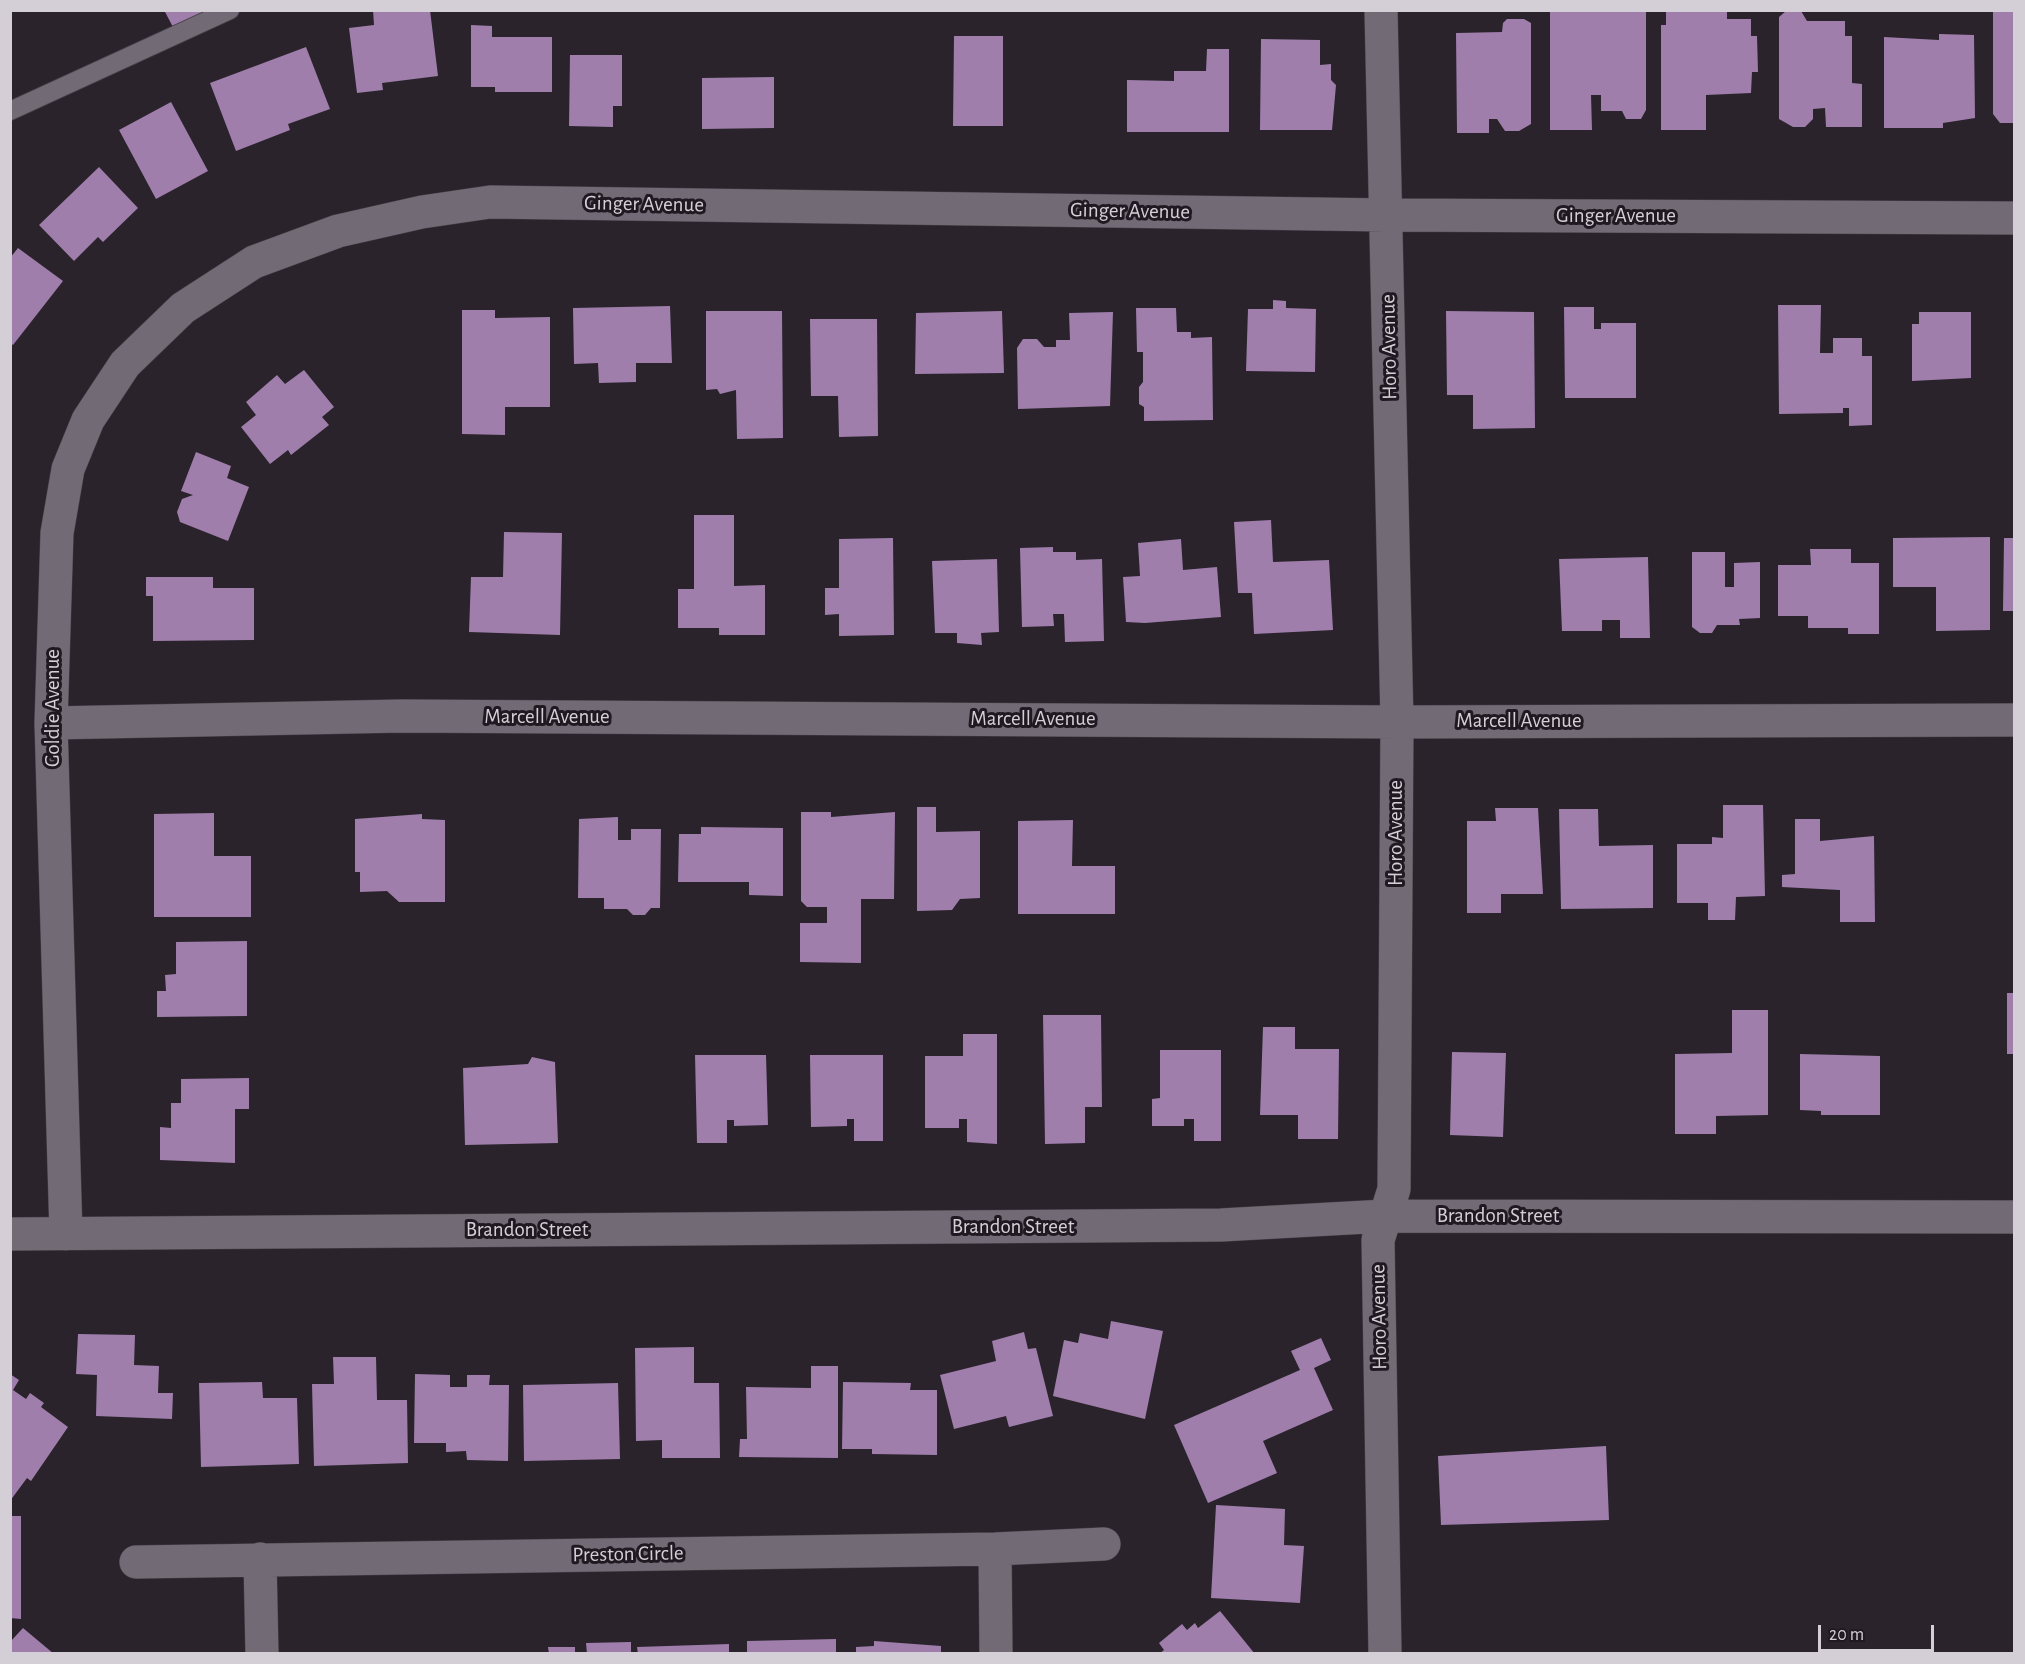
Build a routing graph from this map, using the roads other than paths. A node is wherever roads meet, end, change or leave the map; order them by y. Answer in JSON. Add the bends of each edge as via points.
{"nodes":[{"id":1,"x":230,"y":10,"type":"edge"},
{"id":2,"x":1381,"y":10,"type":"edge"},
{"id":3,"x":10,"y":111,"type":"edge"},
{"id":4,"x":1386,"y":215,"type":"junction"},
{"id":5,"x":2014,"y":218,"type":"edge"},
{"id":6,"x":254,"y":262,"type":"joint"},
{"id":7,"x":2014,"y":720,"type":"edge"},
{"id":8,"x":1397,"y":722,"type":"junction"},
{"id":9,"x":51,"y":723,"type":"junction"},
{"id":10,"x":1385,"y":1216,"type":"junction"},
{"id":11,"x":2014,"y":1217,"type":"edge"},
{"id":12,"x":10,"y":1234,"type":"edge"},
{"id":13,"x":66,"y":1234,"type":"junction"},
{"id":14,"x":1104,"y":1544,"type":"dead end"},
{"id":15,"x":995,"y":1549,"type":"junction"},
{"id":16,"x":260,"y":1560,"type":"junction"},
{"id":17,"x":136,"y":1562,"type":"dead end"},
{"id":18,"x":262,"y":1653,"type":"edge"},
{"id":19,"x":996,"y":1653,"type":"edge"},
{"id":20,"x":1385,"y":1653,"type":"edge"}],
"edges":[{"from":1,"to":3,"type":"lane"},
{"from":2,"to":4,"type":"street","name":"Horo Avenue"},
{"from":4,"to":5,"type":"street","name":"Ginger Avenue"},
{"from":4,"to":6,"type":"street","name":"Ginger Avenue","via":[[490,202],[338,231]]},
{"from":4,"to":8,"type":"street","name":"Horo Avenue"},
{"from":6,"to":9,"type":"street","name":"Goldie Avenue","via":[[183,308],[125,364],[88,420],[68,470],[57,533]]},
{"from":7,"to":8,"type":"street","name":"Marcell Avenue"},
{"from":8,"to":9,"type":"street","name":"Marcell Avenue","via":[[402,716]]},
{"from":8,"to":10,"type":"street","name":"Horo Avenue","via":[[1394,1189]]},
{"from":9,"to":13,"type":"street","name":"Goldie Avenue"},
{"from":10,"to":11,"type":"street","name":"Brandon Street"},
{"from":10,"to":13,"type":"street","name":"Brandon Street","via":[[1221,1225]]},
{"from":10,"to":20,"type":"street","name":"Horo Avenue","via":[[1378,1240]]},
{"from":12,"to":13,"type":"street","name":"Brandon Street"},
{"from":14,"to":15,"type":"street","name":"Preston Circle"},
{"from":15,"to":16,"type":"street","name":"Preston Circle"},
{"from":15,"to":19,"type":"street"},
{"from":16,"to":17,"type":"street","name":"Preston Circle"},
{"from":16,"to":18,"type":"street"}]}
